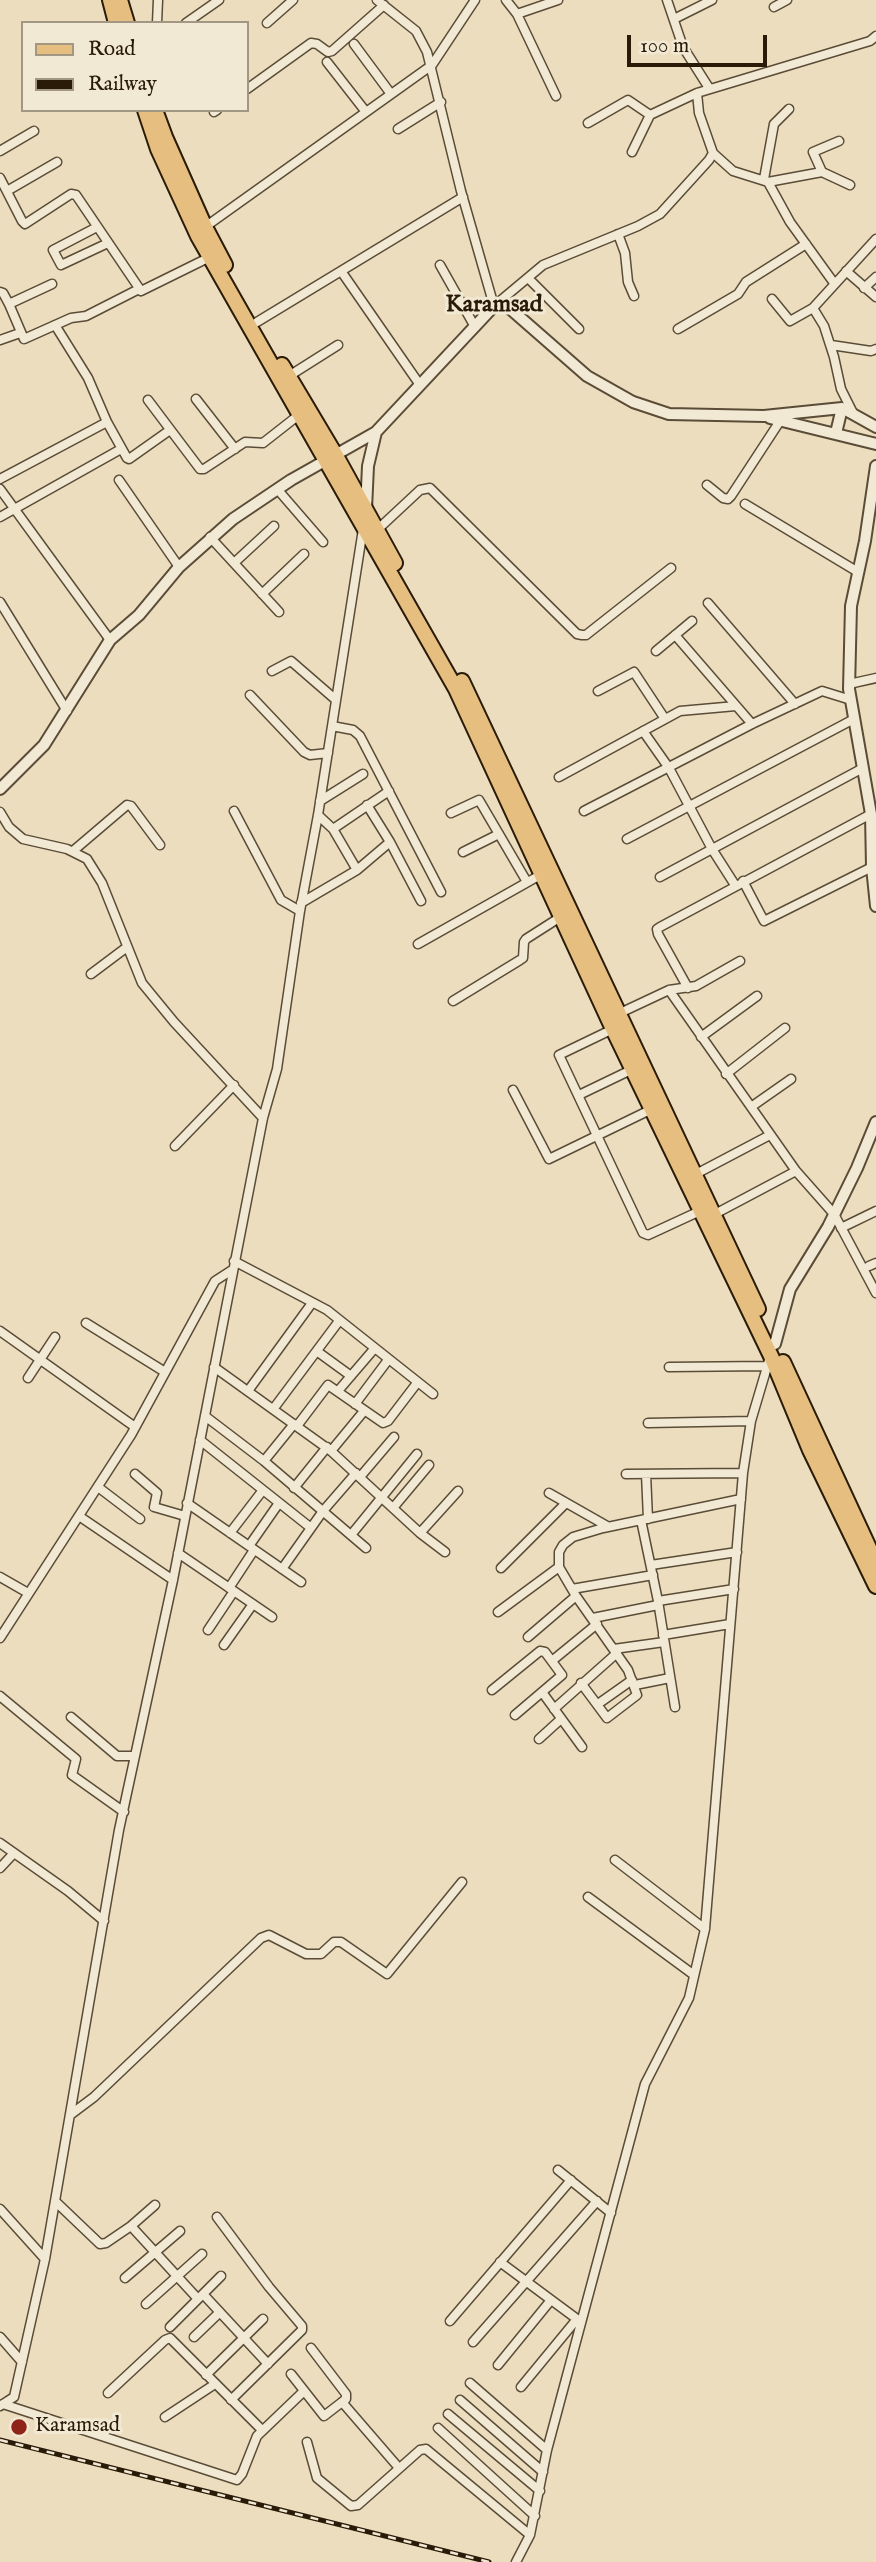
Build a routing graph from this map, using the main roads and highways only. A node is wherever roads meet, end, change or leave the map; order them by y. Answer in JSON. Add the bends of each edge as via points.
{"nodes":[{"id":1,"x":110,"y":0,"type":"edge"},
{"id":2,"x":120,"y":0,"type":"edge"},
{"id":3,"x":115,"y":21,"type":"edge"},
{"id":4,"x":126,"y":21,"type":"edge"},
{"id":5,"x":146,"y":112,"type":"edge"},
{"id":6,"x":156,"y":112,"type":"edge"},
{"id":7,"x":331,"y":457,"type":"junction"},
{"id":8,"x":370,"y":530,"type":"junction"},
{"id":9,"x":706,"y":1213,"type":"junction"},
{"id":10,"x":771,"y":1356,"type":"junction"},
{"id":11,"x":876,"y":1563,"type":"edge"},
{"id":12,"x":875,"y":1581,"type":"edge"}],
"edges":[{"from":1,"to":3,"type":"main road"},
{"from":2,"to":4,"type":"main road"},
{"from":5,"to":7,"type":"main road","via":[[195,230],[300,414]]},
{"from":6,"to":7,"type":"main road","via":[[205,227]]},
{"from":7,"to":8,"type":"main road"},
{"from":7,"to":8,"type":"main road","via":[[366,512]]},
{"from":8,"to":9,"type":"main road","via":[[453,684],[613,1029]]},
{"from":8,"to":9,"type":"main road","via":[[473,701],[694,1175]]},
{"from":9,"to":10,"type":"main road"},
{"from":10,"to":11,"type":"main road"},
{"from":10,"to":12,"type":"main road","via":[[810,1450]]}]}
